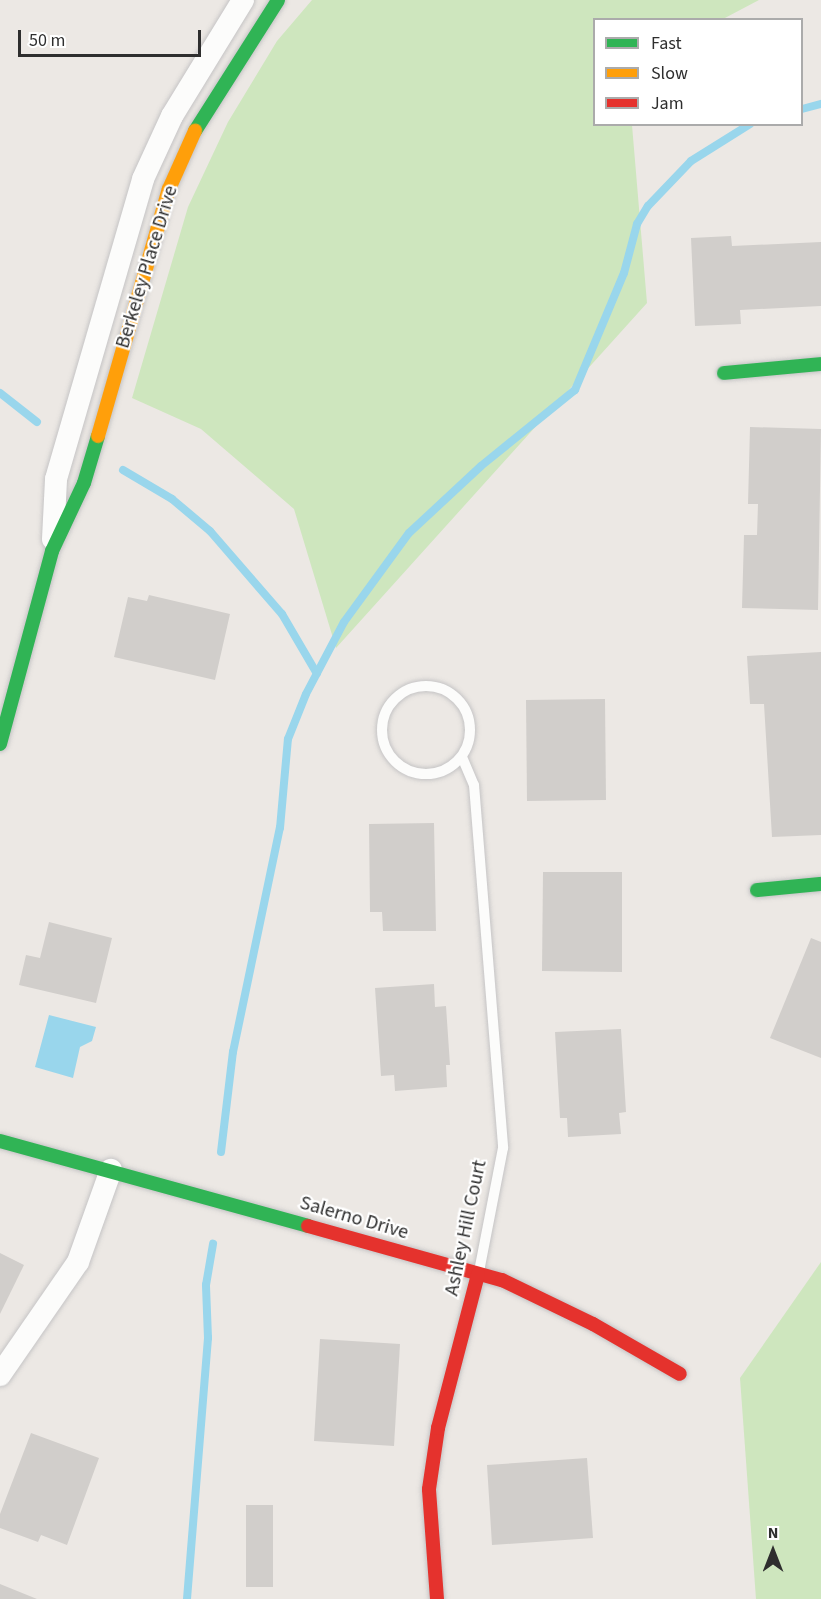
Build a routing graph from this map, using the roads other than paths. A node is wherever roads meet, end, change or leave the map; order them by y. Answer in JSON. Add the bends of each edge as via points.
{"nodes":[{"id":1,"x":243,"y":0,"type":"edge"},
{"id":2,"x":278,"y":0,"type":"edge"},
{"id":3,"x":145,"y":175,"type":"junction"},
{"id":4,"x":172,"y":183,"type":"junction"},
{"id":5,"x":821,"y":364,"type":"edge"},
{"id":6,"x":724,"y":374,"type":"dead end"},
{"id":7,"x":52,"y":551,"type":"junction"},
{"id":8,"x":0,"y":744,"type":"edge"},
{"id":9,"x":462,"y":757,"type":"junction"},
{"id":10,"x":821,"y":884,"type":"edge"},
{"id":11,"x":757,"y":890,"type":"dead end"},
{"id":12,"x":0,"y":1142,"type":"edge"},
{"id":13,"x":111,"y":1170,"type":"junction"},
{"id":14,"x":478,"y":1274,"type":"junction"},
{"id":15,"x":680,"y":1374,"type":"dead end"},
{"id":16,"x":0,"y":1375,"type":"edge"},
{"id":17,"x":437,"y":1599,"type":"edge"}],
"edges":[{"from":1,"to":3,"type":"street","name":"Berkeley Place Drive","via":[[172,116]]},
{"from":2,"to":4,"type":"street","name":"Berkeley Place Drive","via":[[199,123]]},
{"from":3,"to":4,"type":"street"},
{"from":3,"to":7,"type":"street","name":"Berkeley Place Drive","via":[[56,479]]},
{"from":4,"to":7,"type":"street","name":"Berkeley Place Drive","via":[[84,483]]},
{"from":5,"to":6,"type":"street"},
{"from":7,"to":8,"type":"street","name":"Berkeley Place Drive"},
{"from":9,"to":9,"type":"lane","via":[[469,744],[469,716],[452,694],[440,687],[411,688],[389,706],[383,719],[386,749],[407,770],[437,773]]},
{"from":9,"to":14,"type":"lane","name":"Ashley Hill Court","via":[[474,785],[502,1148]]},
{"from":10,"to":11,"type":"street"},
{"from":12,"to":13,"type":"street","name":"Salerno Drive"},
{"from":13,"to":14,"type":"street","name":"Salerno Drive"},
{"from":13,"to":16,"type":"street","via":[[78,1262]]},
{"from":14,"to":15,"type":"street","name":"Salerno Drive","via":[[502,1280],[593,1324]]},
{"from":14,"to":17,"type":"street","name":"Ashley Hill Court","via":[[438,1428],[429,1489]]}]}
